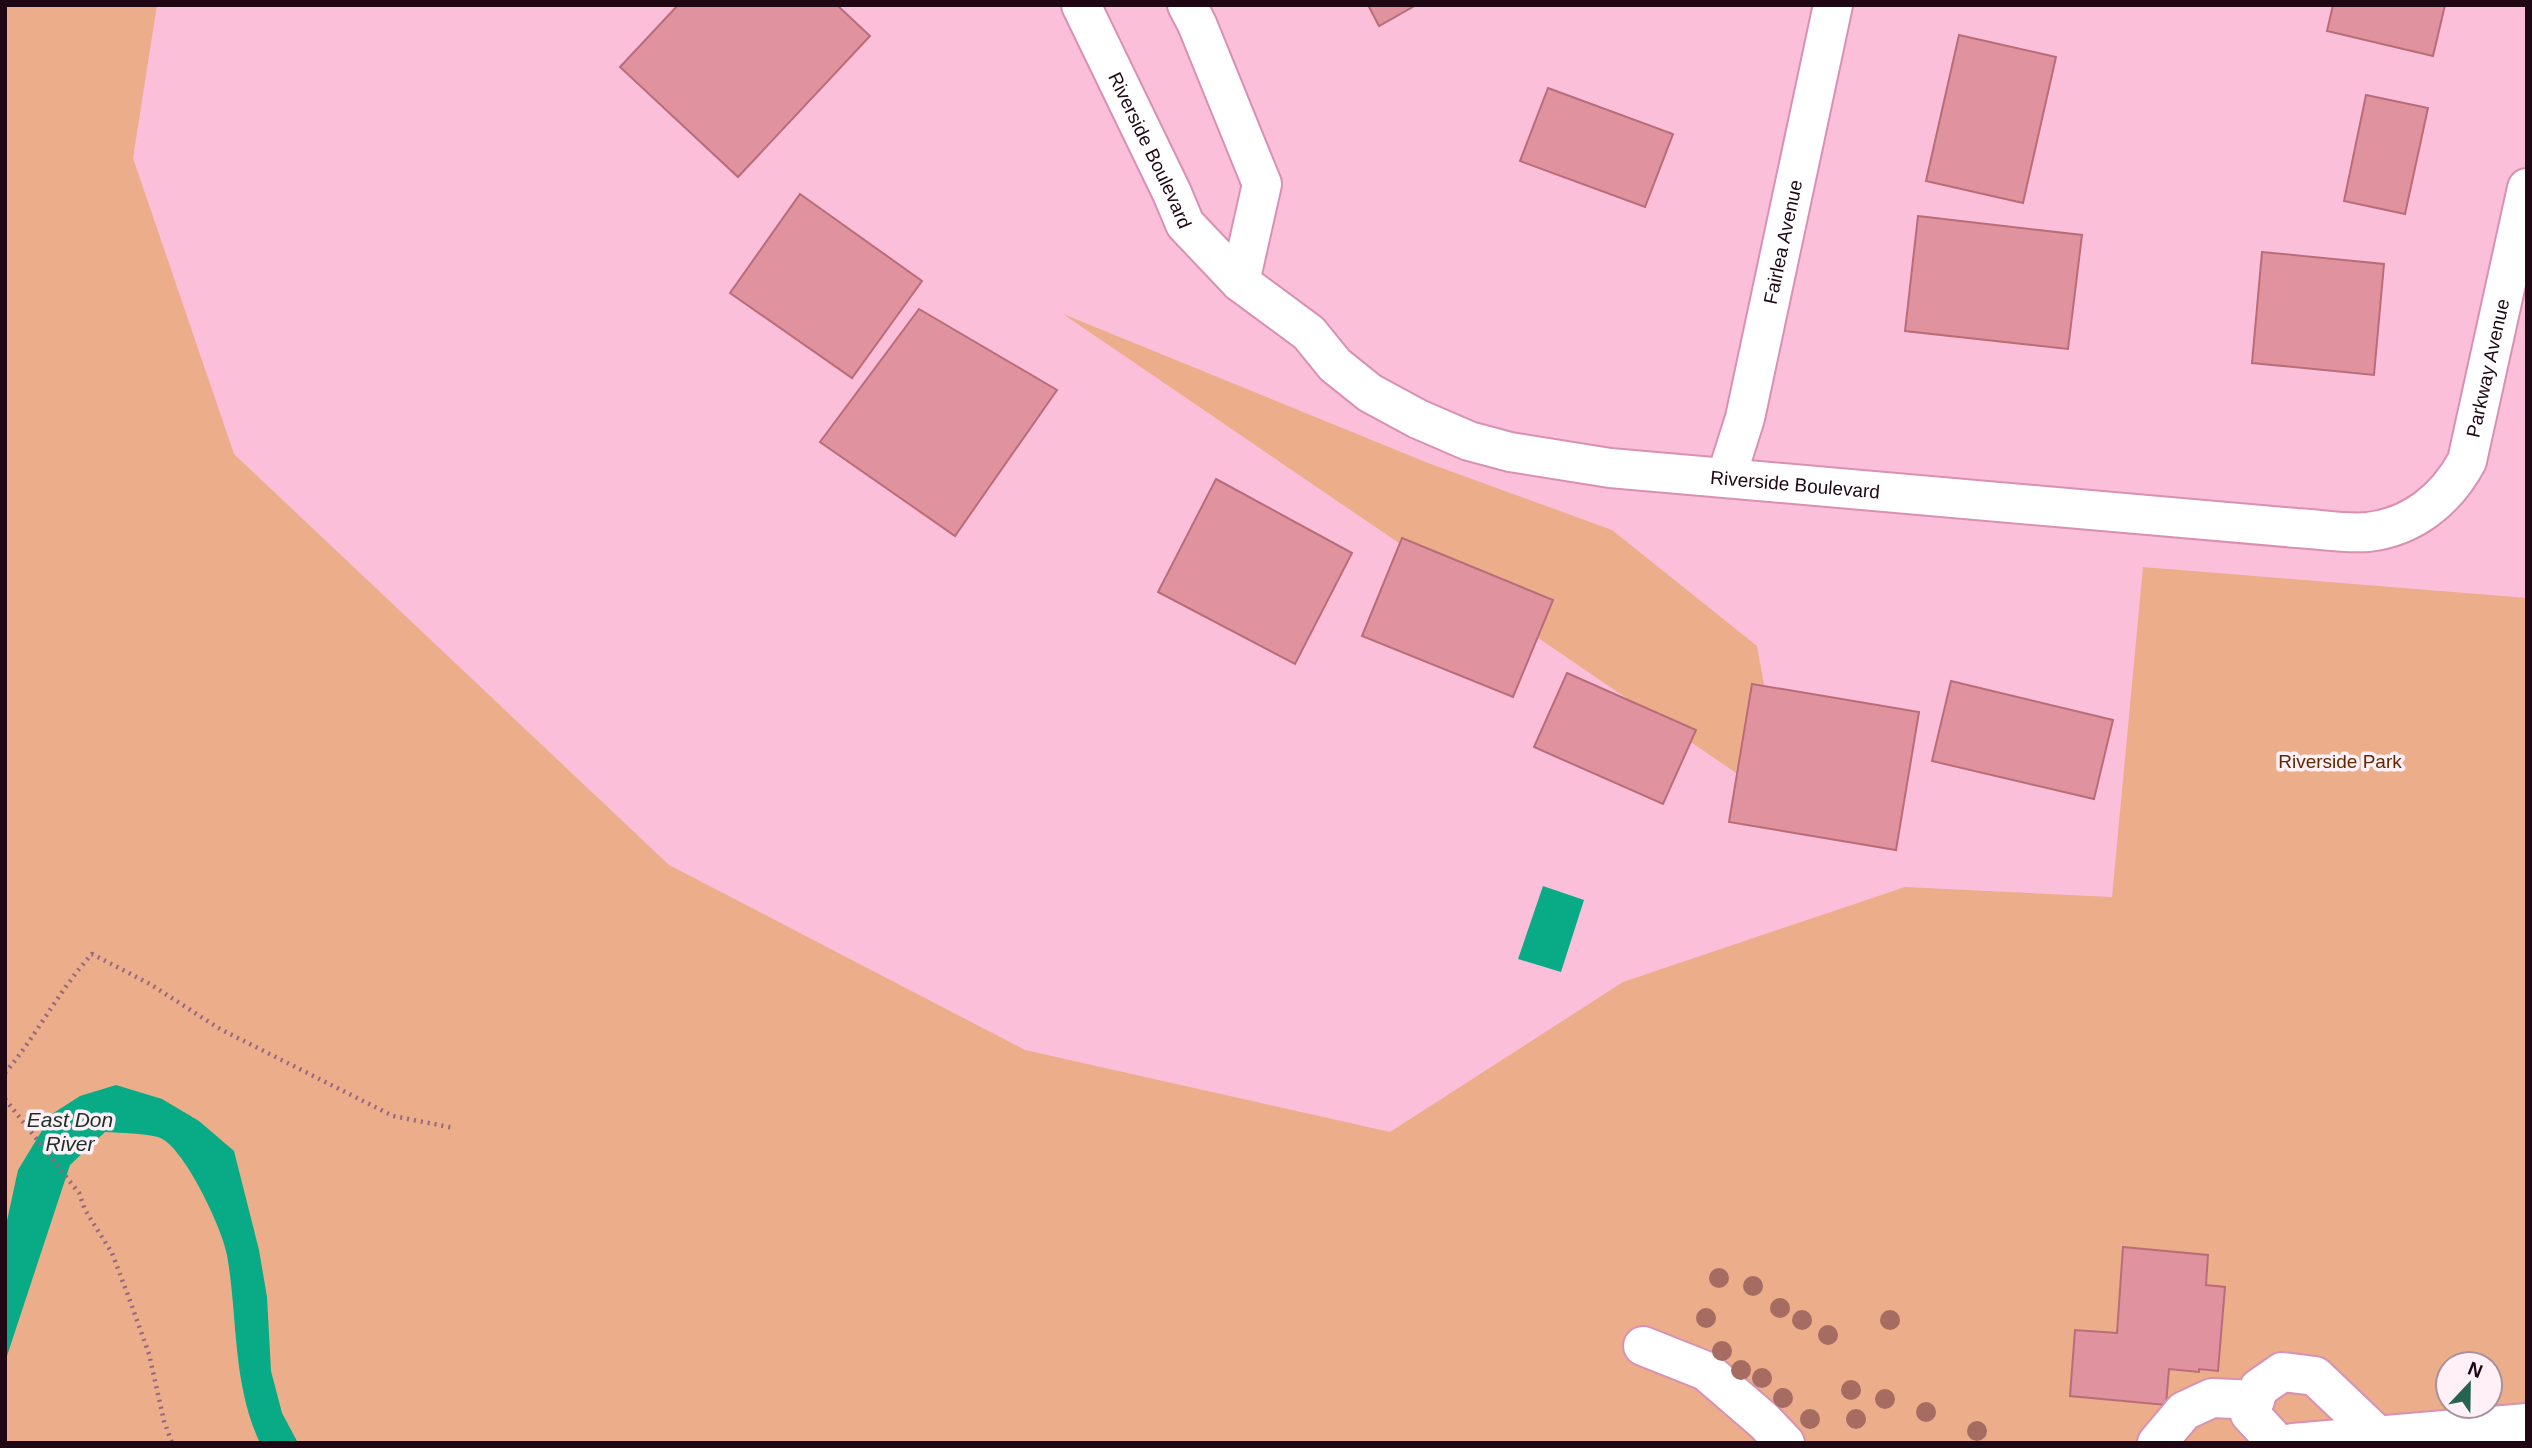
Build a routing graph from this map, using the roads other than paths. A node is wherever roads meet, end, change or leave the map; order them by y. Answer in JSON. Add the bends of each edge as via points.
{"nodes":[{"id":1,"x":1081,"y":5,"type":"edge"},
{"id":2,"x":1187,"y":5,"type":"edge"},
{"id":3,"x":1833,"y":5,"type":"edge"},
{"id":4,"x":2527,"y":188,"type":"edge"},
{"id":5,"x":1240,"y":282,"type":"junction"},
{"id":6,"x":1726,"y":478,"type":"junction"},
{"id":7,"x":2405,"y":522,"type":"joint"},
{"id":8,"x":1643,"y":1346,"type":"dead end"},
{"id":9,"x":2256,"y":1400,"type":"junction"},
{"id":10,"x":2527,"y":1423,"type":"edge"},
{"id":11,"x":2378,"y":1436,"type":"junction"},
{"id":12,"x":1785,"y":1443,"type":"edge"},
{"id":13,"x":2157,"y":1443,"type":"edge"},
{"id":14,"x":2277,"y":1443,"type":"edge"},
{"id":15,"x":2293,"y":1443,"type":"edge"}],
"edges":[{"from":1,"to":5,"type":"street","name":"Riverside Boulevard","via":[[1185,224]]},
{"from":2,"to":5,"type":"street","via":[[1262,184]]},
{"from":3,"to":6,"type":"street","name":"Fairlea Avenue","via":[[1745,418]]},
{"from":4,"to":7,"type":"street","name":"Parkway Avenue","via":[[2467,461],[2441,499]]},
{"from":5,"to":6,"type":"street","name":"Riverside Boulevard","via":[[1308,334],[1335,365],[1370,393],[1469,441],[1610,468]]},
{"from":6,"to":7,"type":"street","name":"Riverside Boulevard","via":[[2296,528],[2367,532]]},
{"from":8,"to":12,"type":"street","via":[[1706,1371]]},
{"from":9,"to":11,"type":"street","via":[[2259,1388],[2282,1372],[2315,1376]]},
{"from":9,"to":13,"type":"street","via":[[2212,1398],[2184,1411]]},
{"from":9,"to":14,"type":"street","via":[[2250,1414]]},
{"from":10,"to":11,"type":"street"},
{"from":11,"to":15,"type":"street"}]}
